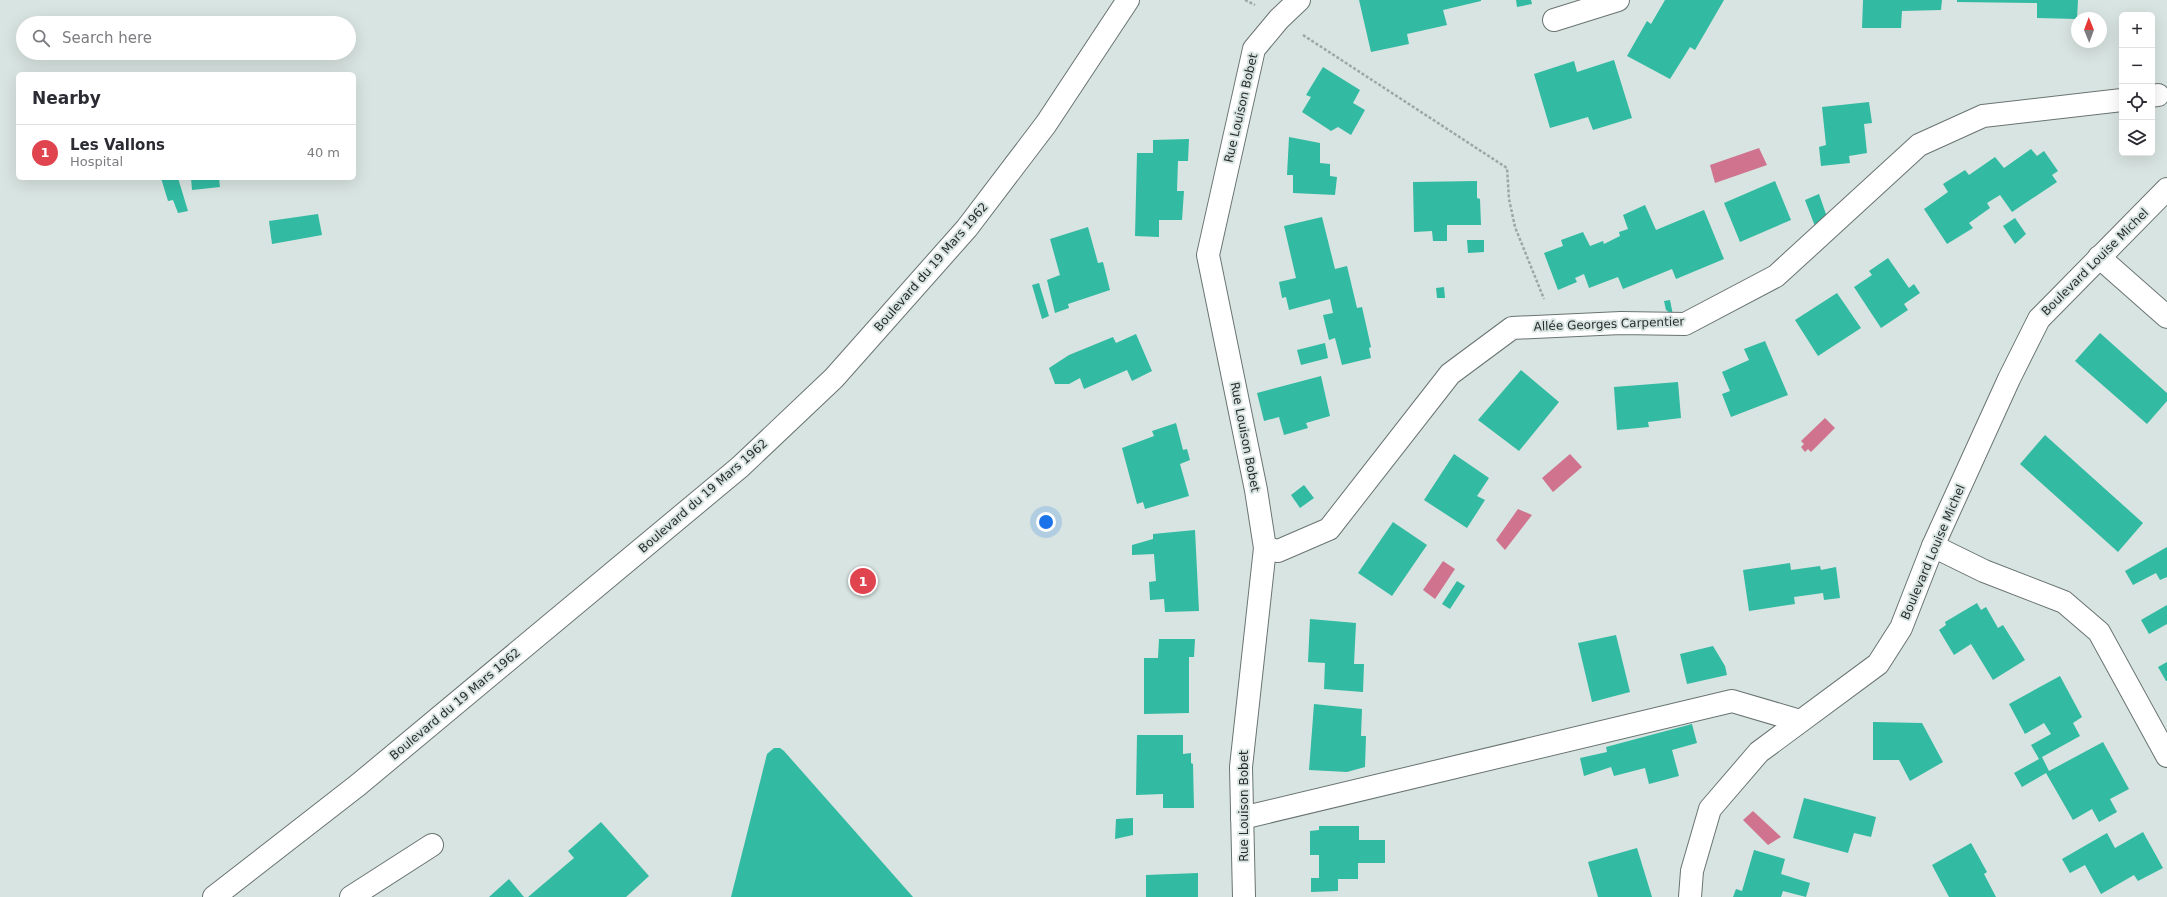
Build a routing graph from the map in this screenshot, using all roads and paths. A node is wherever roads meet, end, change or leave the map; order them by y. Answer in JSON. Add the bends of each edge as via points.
{"nodes":[{"id":1,"x":1128,"y":0,"type":"edge"},
{"id":2,"x":1300,"y":0,"type":"edge"},
{"id":3,"x":1618,"y":0,"type":"edge"},
{"id":4,"x":1279,"y":19,"type":"junction"},
{"id":5,"x":1554,"y":20,"type":"dead end"},
{"id":6,"x":2119,"y":100,"type":"edge"},
{"id":7,"x":2167,"y":189,"type":"edge"},
{"id":8,"x":2099,"y":257,"type":"junction"},
{"id":9,"x":2167,"y":317,"type":"edge"},
{"id":10,"x":1554,"y":326,"type":"junction"},
{"id":11,"x":1933,"y":546,"type":"junction"},
{"id":12,"x":1266,"y":548,"type":"junction"},
{"id":13,"x":1800,"y":721,"type":"junction"},
{"id":14,"x":2167,"y":756,"type":"edge"},
{"id":15,"x":1242,"y":818,"type":"junction"},
{"id":16,"x":432,"y":845,"type":"dead end"},
{"id":17,"x":214,"y":897,"type":"edge"},
{"id":18,"x":351,"y":897,"type":"edge"},
{"id":19,"x":1244,"y":897,"type":"edge"},
{"id":20,"x":1690,"y":897,"type":"edge"}],
"edges":[{"from":1,"to":17,"type":"street","name":"Boulevard du 19 Mars 1962","via":[[1046,124],[967,228],[834,378],[740,468],[358,785]]},
{"from":2,"to":4,"type":"street","name":"Rue Louison Bobet"},
{"from":3,"to":5,"type":"street"},
{"from":4,"to":10,"type":"path","via":[[1507,168],[1514,227]]},
{"from":4,"to":12,"type":"street","name":"Rue Louison Bobet","via":[[1254,49],[1208,255]]},
{"from":6,"to":10,"type":"street","name":"Allée Georges Carpentier","via":[[1983,116],[1919,145],[1776,276],[1685,324]]},
{"from":7,"to":8,"type":"street","name":"Boulevard Louise Michel"},
{"from":8,"to":9,"type":"street"},
{"from":8,"to":11,"type":"street","name":"Boulevard Louise Michel","via":[[2039,319]]},
{"from":10,"to":12,"type":"street","name":"Allée Georges Carpentier","via":[[1512,328],[1450,374],[1329,529],[1278,551]]},
{"from":11,"to":13,"type":"street","name":"Boulevard Louise Michel","via":[[1901,628],[1878,664]]},
{"from":11,"to":14,"type":"street","via":[[1984,571],[2064,602],[2099,632]]},
{"from":12,"to":15,"type":"street","name":"Rue Louison Bobet","via":[[1241,767]]},
{"from":13,"to":15,"type":"street","via":[[1732,701]]},
{"from":13,"to":20,"type":"street","name":"Boulevard Louise Michel","via":[[1759,752],[1710,809],[1692,870]]},
{"from":15,"to":19,"type":"street","name":"Rue Louison Bobet"},
{"from":16,"to":18,"type":"street"}]}
